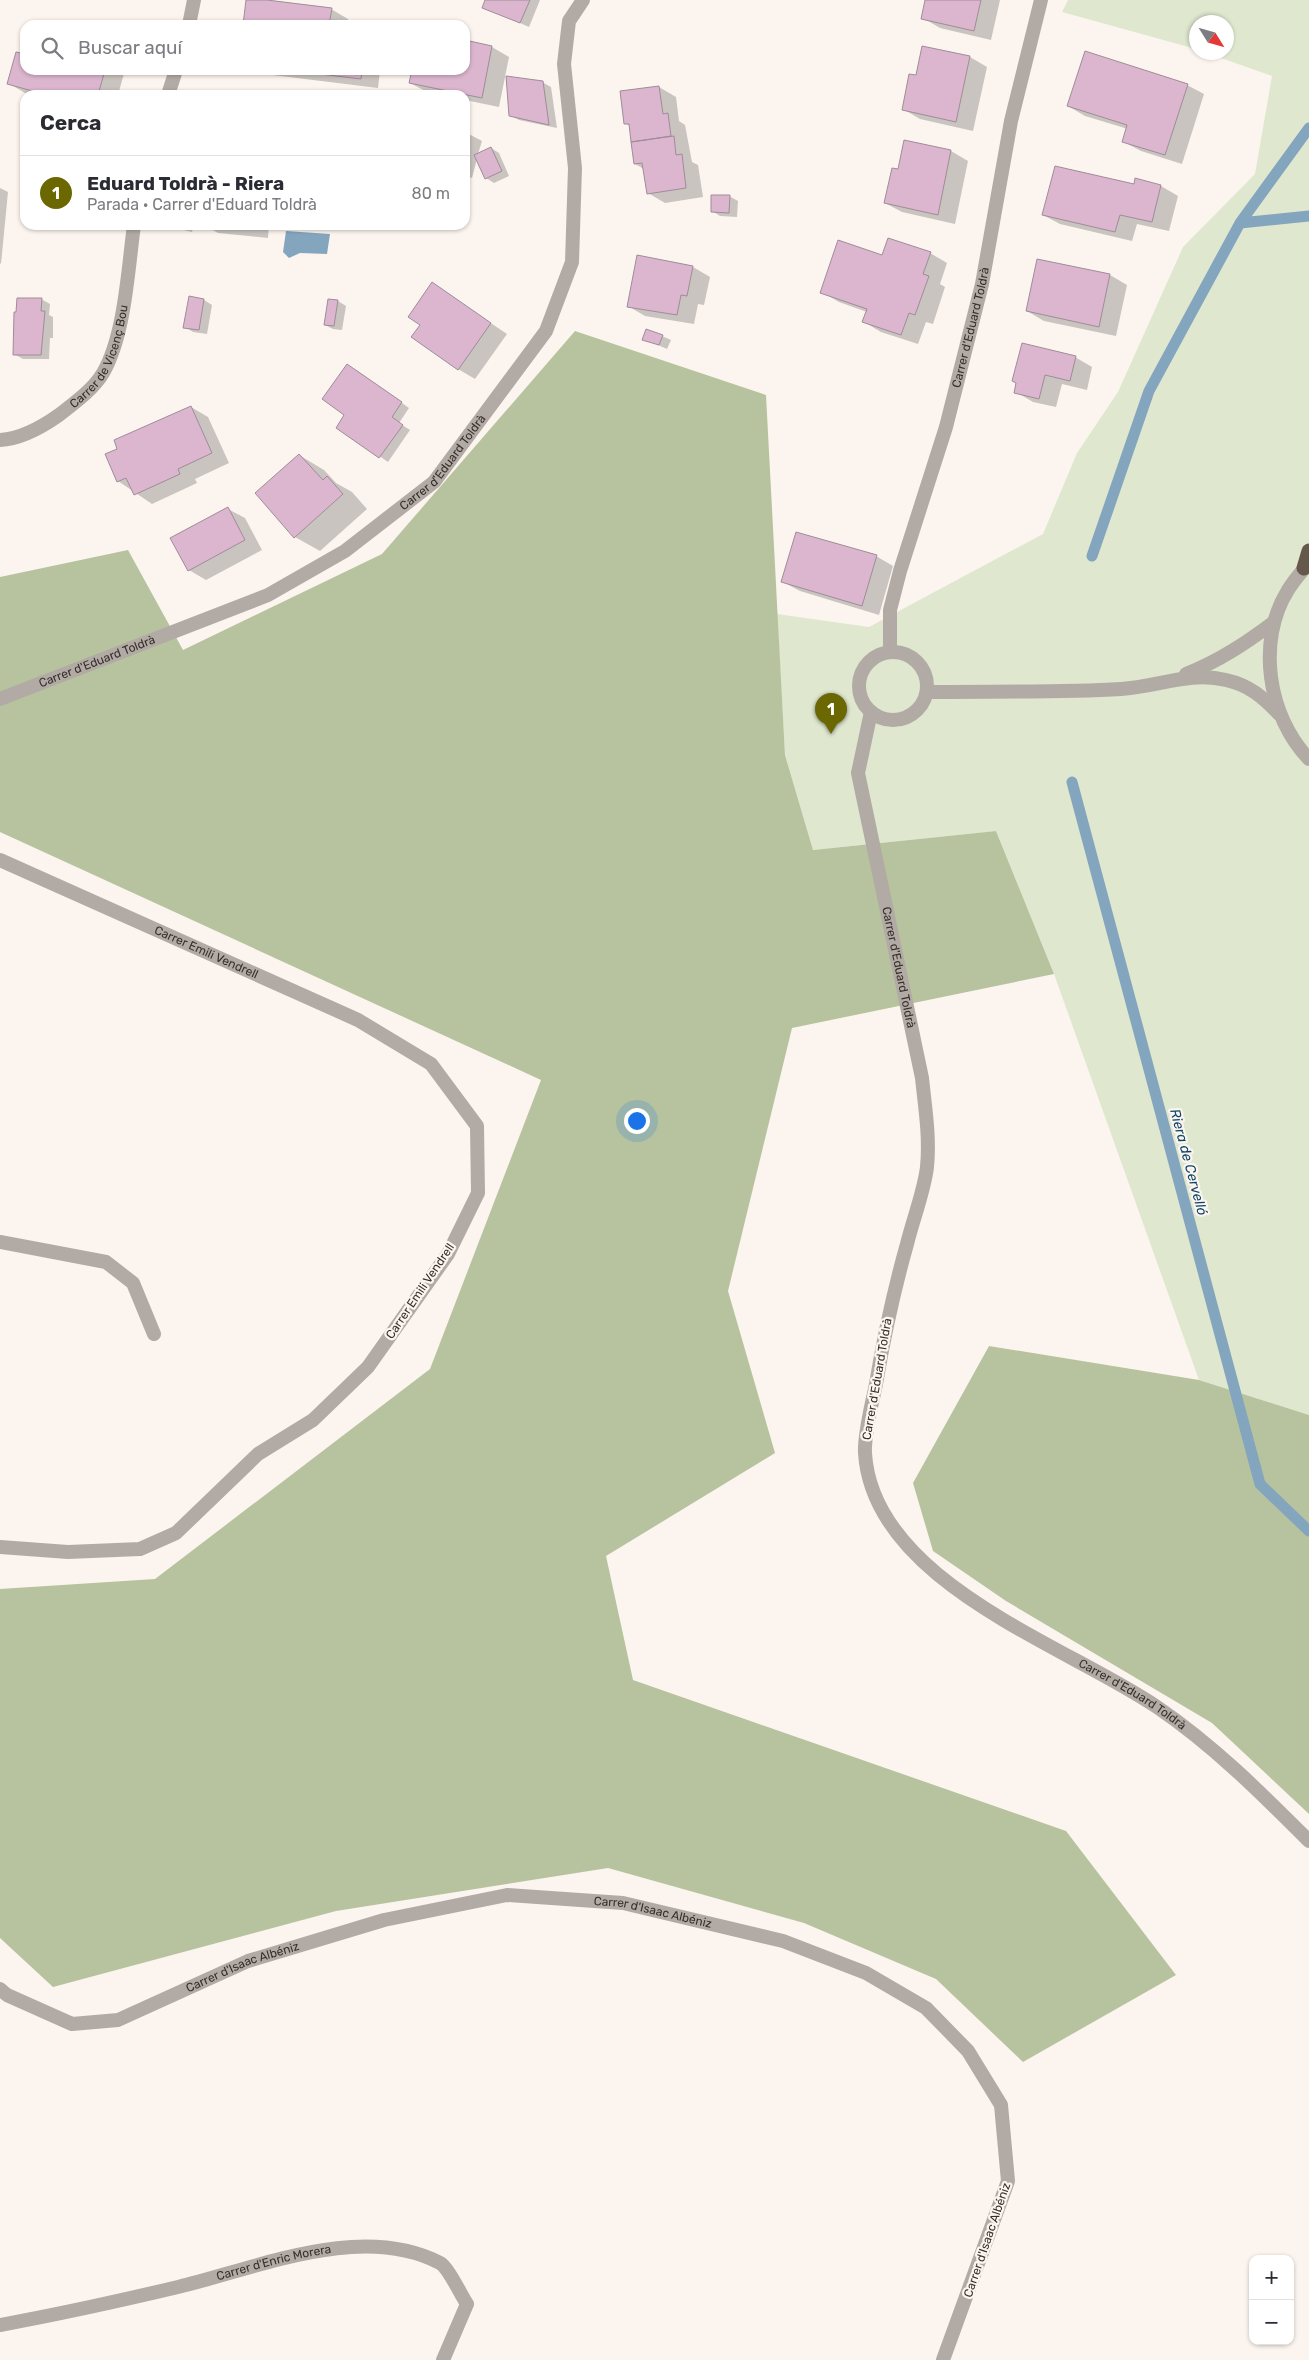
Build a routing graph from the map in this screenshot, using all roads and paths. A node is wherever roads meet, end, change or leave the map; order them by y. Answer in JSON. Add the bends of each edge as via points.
{"nodes":[{"id":1,"x":194,"y":0,"type":"edge"},
{"id":2,"x":583,"y":0,"type":"edge"},
{"id":3,"x":1041,"y":0,"type":"edge"},
{"id":4,"x":190,"y":20,"type":"edge"},
{"id":5,"x":174,"y":75,"type":"edge"},
{"id":6,"x":170,"y":90,"type":"edge"},
{"id":7,"x":133,"y":230,"type":"edge"},
{"id":8,"x":0,"y":440,"type":"edge"},
{"id":9,"x":1309,"y":551,"type":"edge"},
{"id":10,"x":1307,"y":566,"type":"edge"},
{"id":11,"x":1274,"y":622,"type":"junction"},
{"id":12,"x":890,"y":652,"type":"junction"},
{"id":13,"x":1171,"y":680,"type":"junction"},
{"id":14,"x":927,"y":692,"type":"junction"},
{"id":15,"x":0,"y":699,"type":"edge"},
{"id":16,"x":871,"y":712,"type":"junction"},
{"id":17,"x":1279,"y":714,"type":"junction"},
{"id":18,"x":1309,"y":759,"type":"edge"},
{"id":19,"x":0,"y":860,"type":"edge"},
{"id":20,"x":0,"y":1242,"type":"edge"},
{"id":21,"x":154,"y":1334,"type":"dead end"},
{"id":22,"x":0,"y":1547,"type":"edge"},
{"id":23,"x":1309,"y":1841,"type":"edge"},
{"id":24,"x":0,"y":1989,"type":"edge"},
{"id":25,"x":0,"y":2325,"type":"edge"},
{"id":26,"x":444,"y":2360,"type":"edge"},
{"id":27,"x":943,"y":2360,"type":"edge"}],
"edges":[{"from":1,"to":4,"type":"street"},
{"from":2,"to":15,"type":"street","name":"Carrer d'Eduard Toldrà","via":[[569,21],[564,64],[575,168],[572,262],[546,331],[434,482],[345,551],[268,595]]},
{"from":3,"to":12,"type":"street","name":"Carrer d'Eduard Toldrà","via":[[1011,121],[982,284],[946,427],[890,610]]},
{"from":5,"to":6,"type":"street"},
{"from":7,"to":8,"type":"street","name":"Carrer de Vicenç Bou","via":[[116,341],[102,374],[76,402],[45,425]]},
{"from":9,"to":10,"type":"highway"},
{"from":10,"to":11,"type":"street","via":[[1287,591]]},
{"from":11,"to":13,"type":"street","via":[[1219,660]]},
{"from":11,"to":17,"type":"street","via":[[1270,651]]},
{"from":12,"to":14,"type":"street","via":[[902,652],[916,660],[928,681]]},
{"from":12,"to":16,"type":"street","via":[[870,660],[859,677],[862,701]]},
{"from":13,"to":14,"type":"street","via":[[1122,689]]},
{"from":13,"to":17,"type":"street","via":[[1226,679],[1247,686]]},
{"from":14,"to":16,"type":"street","via":[[915,712],[903,719],[881,718]]},
{"from":16,"to":23,"type":"street","name":"Carrer d'Eduard Toldrà","via":[[858,773],[922,1078],[927,1123],[927,1168],[886,1319],[865,1452],[872,1487],[885,1515],[912,1552],[956,1588],[1003,1621],[1156,1706],[1249,1780]]},
{"from":17,"to":18,"type":"street"},
{"from":19,"to":22,"type":"street","name":"Carrer Emili Vendrell","via":[[358,1020],[431,1064],[477,1126],[478,1192],[448,1254],[368,1367],[314,1420],[258,1454],[176,1533],[140,1549],[68,1552]]},
{"from":20,"to":21,"type":"street","via":[[106,1262],[133,1283]]},
{"from":24,"to":27,"type":"street","name":"Carrer d'Isaac Albéniz","via":[[72,2024],[118,2020],[248,1961],[384,1920],[507,1895],[622,1903],[782,1942],[866,1973],[926,2008],[968,2051],[1001,2105],[1008,2181]]},
{"from":25,"to":26,"type":"street","name":"Carrer d'Enric Morera","via":[[180,2286],[320,2251],[373,2246],[409,2251],[442,2264],[467,2304]]}]}
